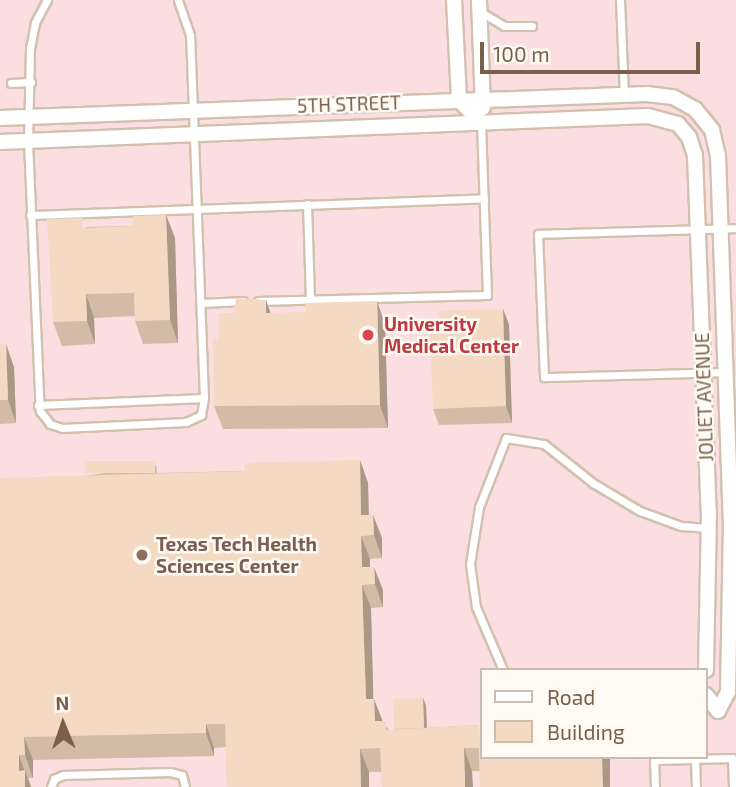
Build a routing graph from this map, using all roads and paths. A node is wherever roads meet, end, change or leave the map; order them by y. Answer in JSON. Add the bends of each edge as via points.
{"nodes":[{"id":1,"x":47,"y":0,"type":"edge"},
{"id":2,"x":178,"y":0,"type":"edge"},
{"id":3,"x":454,"y":0,"type":"edge"},
{"id":4,"x":620,"y":0,"type":"edge"},
{"id":5,"x":480,"y":6,"type":"edge"},
{"id":6,"x":532,"y":26,"type":"dead end"},
{"id":7,"x":11,"y":82,"type":"dead end"},
{"id":8,"x":30,"y":82,"type":"junction"},
{"id":9,"x":624,"y":94,"type":"junction"},
{"id":10,"x":459,"y":100,"type":"junction"},
{"id":11,"x":483,"y":100,"type":"junction"},
{"id":12,"x":695,"y":109,"type":"joint"},
{"id":13,"x":194,"y":111,"type":"junction"},
{"id":14,"x":31,"y":117,"type":"junction"},
{"id":15,"x":0,"y":118,"type":"edge"},
{"id":16,"x":481,"y":123,"type":"junction"},
{"id":17,"x":683,"y":128,"type":"joint"},
{"id":18,"x":195,"y":134,"type":"junction"},
{"id":19,"x":28,"y":141,"type":"junction"},
{"id":20,"x":0,"y":142,"type":"edge"},
{"id":21,"x":484,"y":198,"type":"junction"},
{"id":22,"x":307,"y":204,"type":"junction"},
{"id":23,"x":198,"y":209,"type":"junction"},
{"id":24,"x":30,"y":215,"type":"junction"},
{"id":25,"x":736,"y":228,"type":"edge"},
{"id":26,"x":698,"y":229,"type":"junction"},
{"id":27,"x":720,"y":229,"type":"junction"},
{"id":28,"x":310,"y":302,"type":"junction"},
{"id":29,"x":201,"y":303,"type":"junction"},
{"id":30,"x":725,"y":372,"type":"junction"},
{"id":31,"x":703,"y":373,"type":"junction"},
{"id":32,"x":204,"y":398,"type":"junction"},
{"id":33,"x":37,"y":405,"type":"junction"},
{"id":34,"x":728,"y":436,"type":"junction"},
{"id":35,"x":736,"y":450,"type":"edge"},
{"id":36,"x":734,"y":521,"type":"edge"},
{"id":37,"x":709,"y":528,"type":"junction"},
{"id":38,"x":733,"y":540,"type":"edge"},
{"id":39,"x":502,"y":668,"type":"edge"},
{"id":40,"x":706,"y":668,"type":"edge"},
{"id":41,"x":708,"y":700,"type":"edge"},
{"id":42,"x":695,"y":759,"type":"edge"},
{"id":43,"x":708,"y":759,"type":"edge"},
{"id":44,"x":51,"y":787,"type":"edge"},
{"id":45,"x":186,"y":787,"type":"edge"},
{"id":46,"x":655,"y":787,"type":"edge"},
{"id":47,"x":696,"y":787,"type":"edge"},
{"id":48,"x":733,"y":787,"type":"edge"}],
"edges":[{"from":1,"to":8,"type":"lane","via":[[35,23]]},
{"from":2,"to":13,"type":"lane","via":[[190,35]]},
{"from":3,"to":10,"type":"street"},
{"from":4,"to":9,"type":"lane"},
{"from":5,"to":6,"type":"lane","via":[[504,26]]},
{"from":5,"to":11,"type":"street"},
{"from":7,"to":8,"type":"lane"},
{"from":8,"to":14,"type":"lane"},
{"from":9,"to":11,"type":"street","name":"5TH STREET"},
{"from":9,"to":12,"type":"street","name":"5TH STREET","via":[[665,95]]},
{"from":10,"to":11,"type":"street","name":"5TH STREET"},
{"from":10,"to":13,"type":"street","name":"5TH STREET"},
{"from":10,"to":16,"type":"street"},
{"from":11,"to":16,"type":"street"},
{"from":12,"to":27,"type":"street","name":"JOLIET AVENUE","via":[[716,142]]},
{"from":13,"to":14,"type":"street","name":"5TH STREET"},
{"from":13,"to":18,"type":"lane"},
{"from":14,"to":15,"type":"street","name":"5TH STREET"},
{"from":14,"to":19,"type":"lane"},
{"from":16,"to":17,"type":"street","name":"5TH STREET","via":[[656,117]]},
{"from":16,"to":18,"type":"street","name":"5TH STREET"},
{"from":16,"to":21,"type":"lane"},
{"from":17,"to":26,"type":"street","name":"JOLIET AVENUE","via":[[695,156]]},
{"from":18,"to":19,"type":"street","name":"5TH STREET"},
{"from":18,"to":23,"type":"lane"},
{"from":19,"to":20,"type":"street","name":"5TH STREET"},
{"from":19,"to":24,"type":"lane"},
{"from":21,"to":22,"type":"lane"},
{"from":21,"to":28,"type":"lane","via":[[487,295]]},
{"from":22,"to":23,"type":"lane"},
{"from":22,"to":28,"type":"lane"},
{"from":23,"to":24,"type":"lane"},
{"from":23,"to":29,"type":"lane"},
{"from":24,"to":33,"type":"lane"},
{"from":25,"to":27,"type":"lane"},
{"from":26,"to":27,"type":"lane"},
{"from":26,"to":31,"type":"street","name":"JOLIET AVENUE"},
{"from":26,"to":31,"type":"lane","via":[[538,234],[544,377]]},
{"from":27,"to":30,"type":"street","name":"JOLIET AVENUE"},
{"from":28,"to":29,"type":"lane"},
{"from":29,"to":32,"type":"lane"},
{"from":30,"to":31,"type":"lane"},
{"from":30,"to":34,"type":"street","name":"JOLIET AVENUE"},
{"from":31,"to":37,"type":"street","name":"JOLIET AVENUE"},
{"from":32,"to":33,"type":"lane"},
{"from":32,"to":33,"type":"lane","via":[[198,419],[159,424],[62,428],[50,424]]},
{"from":34,"to":35,"type":"street"},
{"from":34,"to":36,"type":"street","name":"JOLIET AVENUE"},
{"from":36,"to":37,"type":"street"},
{"from":36,"to":38,"type":"street","name":"JOLIET AVENUE"},
{"from":37,"to":38,"type":"street"},
{"from":37,"to":39,"type":"lane","via":[[681,526],[640,511],[536,441],[506,438],[479,507],[470,564],[476,607]]},
{"from":37,"to":40,"type":"street","name":"JOLIET AVENUE"},
{"from":38,"to":41,"type":"street","name":"JOLIET AVENUE","via":[[728,692],[713,713]]},
{"from":42,"to":46,"type":"lane","via":[[654,760]]},
{"from":42,"to":47,"type":"lane"},
{"from":43,"to":48,"type":"lane","via":[[732,758]]},
{"from":44,"to":45,"type":"lane","via":[[54,779],[63,775],[170,772],[182,775]]}]}
